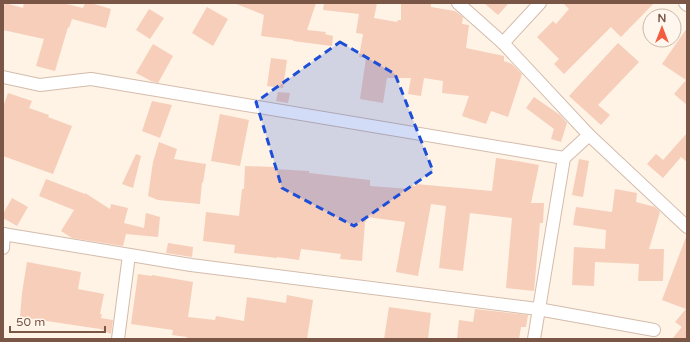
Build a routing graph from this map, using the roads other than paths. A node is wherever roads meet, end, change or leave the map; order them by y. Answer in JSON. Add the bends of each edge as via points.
{"nodes":[{"id":1,"x":458,"y":3,"type":"edge"},
{"id":2,"x":540,"y":3,"type":"edge"},
{"id":3,"x":503,"y":43,"type":"junction"},
{"id":4,"x":3,"y":77,"type":"edge"},
{"id":5,"x":589,"y":135,"type":"junction"},
{"id":6,"x":564,"y":158,"type":"junction"},
{"id":7,"x":687,"y":227,"type":"edge"},
{"id":8,"x":4,"y":234,"type":"edge"},
{"id":9,"x":3,"y":248,"type":"edge"},
{"id":10,"x":129,"y":254,"type":"junction"},
{"id":11,"x":538,"y":310,"type":"junction"},
{"id":12,"x":654,"y":330,"type":"dead end"},
{"id":13,"x":118,"y":339,"type":"edge"},
{"id":14,"x":534,"y":339,"type":"edge"}],
"edges":[{"from":1,"to":3,"type":"street"},
{"from":2,"to":3,"type":"street"},
{"from":3,"to":5,"type":"street"},
{"from":4,"to":6,"type":"street","via":[[40,85],[91,79]]},
{"from":5,"to":6,"type":"street"},
{"from":5,"to":7,"type":"street"},
{"from":6,"to":11,"type":"street"},
{"from":8,"to":9,"type":"street"},
{"from":8,"to":10,"type":"street"},
{"from":10,"to":11,"type":"street","via":[[191,265]]},
{"from":10,"to":13,"type":"street"},
{"from":11,"to":12,"type":"street"},
{"from":11,"to":14,"type":"street"}]}
